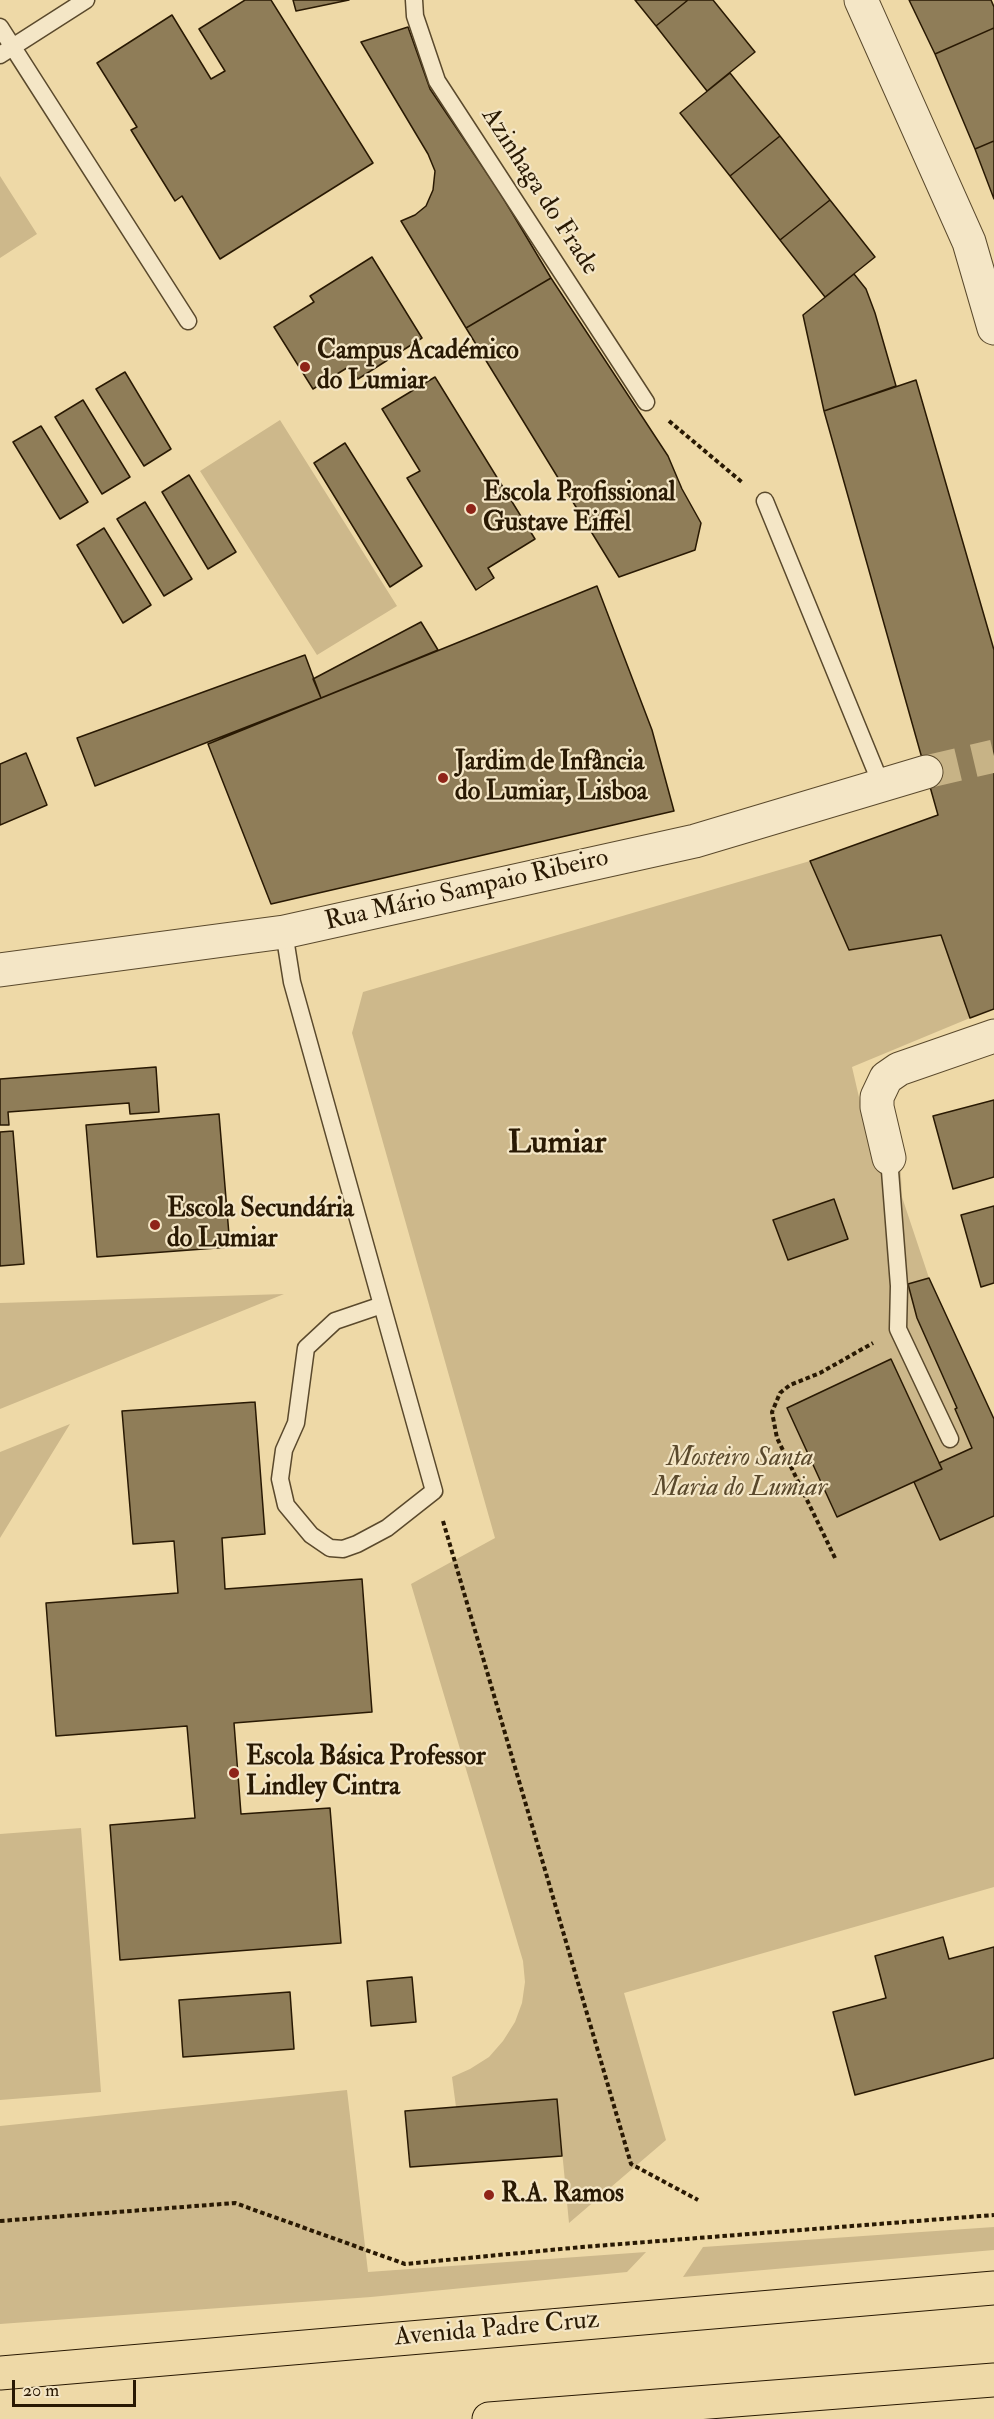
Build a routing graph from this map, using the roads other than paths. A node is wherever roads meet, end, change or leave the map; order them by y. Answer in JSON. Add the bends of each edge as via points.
{"nodes":[{"id":1,"x":86,"y":0,"type":"edge"},
{"id":2,"x":414,"y":0,"type":"edge"},
{"id":3,"x":861,"y":0,"type":"edge"},
{"id":4,"x":0,"y":27,"type":"edge"},
{"id":5,"x":6,"y":51,"type":"edge"},
{"id":6,"x":188,"y":321,"type":"dead end"},
{"id":7,"x":994,"y":328,"type":"edge"},
{"id":8,"x":646,"y":402,"type":"road end"},
{"id":9,"x":765,"y":501,"type":"road end"},
{"id":10,"x":926,"y":772,"type":"tunnel mouth"},
{"id":11,"x":880,"y":784,"type":"junction"},
{"id":12,"x":284,"y":932,"type":"junction"},
{"id":13,"x":0,"y":970,"type":"edge"},
{"id":14,"x":994,"y":1036,"type":"edge"},
{"id":15,"x":889,"y":1158,"type":"joint"},
{"id":16,"x":382,"y":1305,"type":"junction"},
{"id":17,"x":950,"y":1439,"type":"dead end"},
{"id":18,"x":994,"y":2288,"type":"edge"},
{"id":19,"x":0,"y":2373,"type":"edge"},
{"id":20,"x":994,"y":2380,"type":"edge"},
{"id":21,"x":489,"y":2419,"type":"edge"}],
"edges":[{"from":1,"to":5,"type":"lane"},
{"from":2,"to":8,"type":"lane","name":"Azinhaga do Frade","via":[[415,16],[437,81]]},
{"from":3,"to":7,"type":"street","via":[[969,242]]},
{"from":4,"to":5,"type":"lane"},
{"from":5,"to":6,"type":"lane"},
{"from":9,"to":11,"type":"lane"},
{"from":10,"to":11,"type":"street","name":"Rua Mário Sampaio Ribeiro"},
{"from":11,"to":12,"type":"street","name":"Rua Mário Sampaio Ribeiro","via":[[695,841]]},
{"from":12,"to":13,"type":"street","name":"Rua Mário Sampaio Ribeiro"},
{"from":12,"to":16,"type":"lane","via":[[292,982]]},
{"from":14,"to":15,"type":"street","via":[[899,1069],[886,1078],[877,1107]]},
{"from":15,"to":17,"type":"lane","via":[[899,1286],[898,1329]]},
{"from":16,"to":16,"type":"lane","via":[[434,1491],[387,1527],[357,1544],[330,1548],[311,1535],[286,1504],[280,1469],[284,1450],[296,1423],[306,1348],[335,1322]]},
{"from":18,"to":19,"type":"highway","name":"Avenida Padre Cruz"},
{"from":20,"to":21,"type":"highway"}]}
